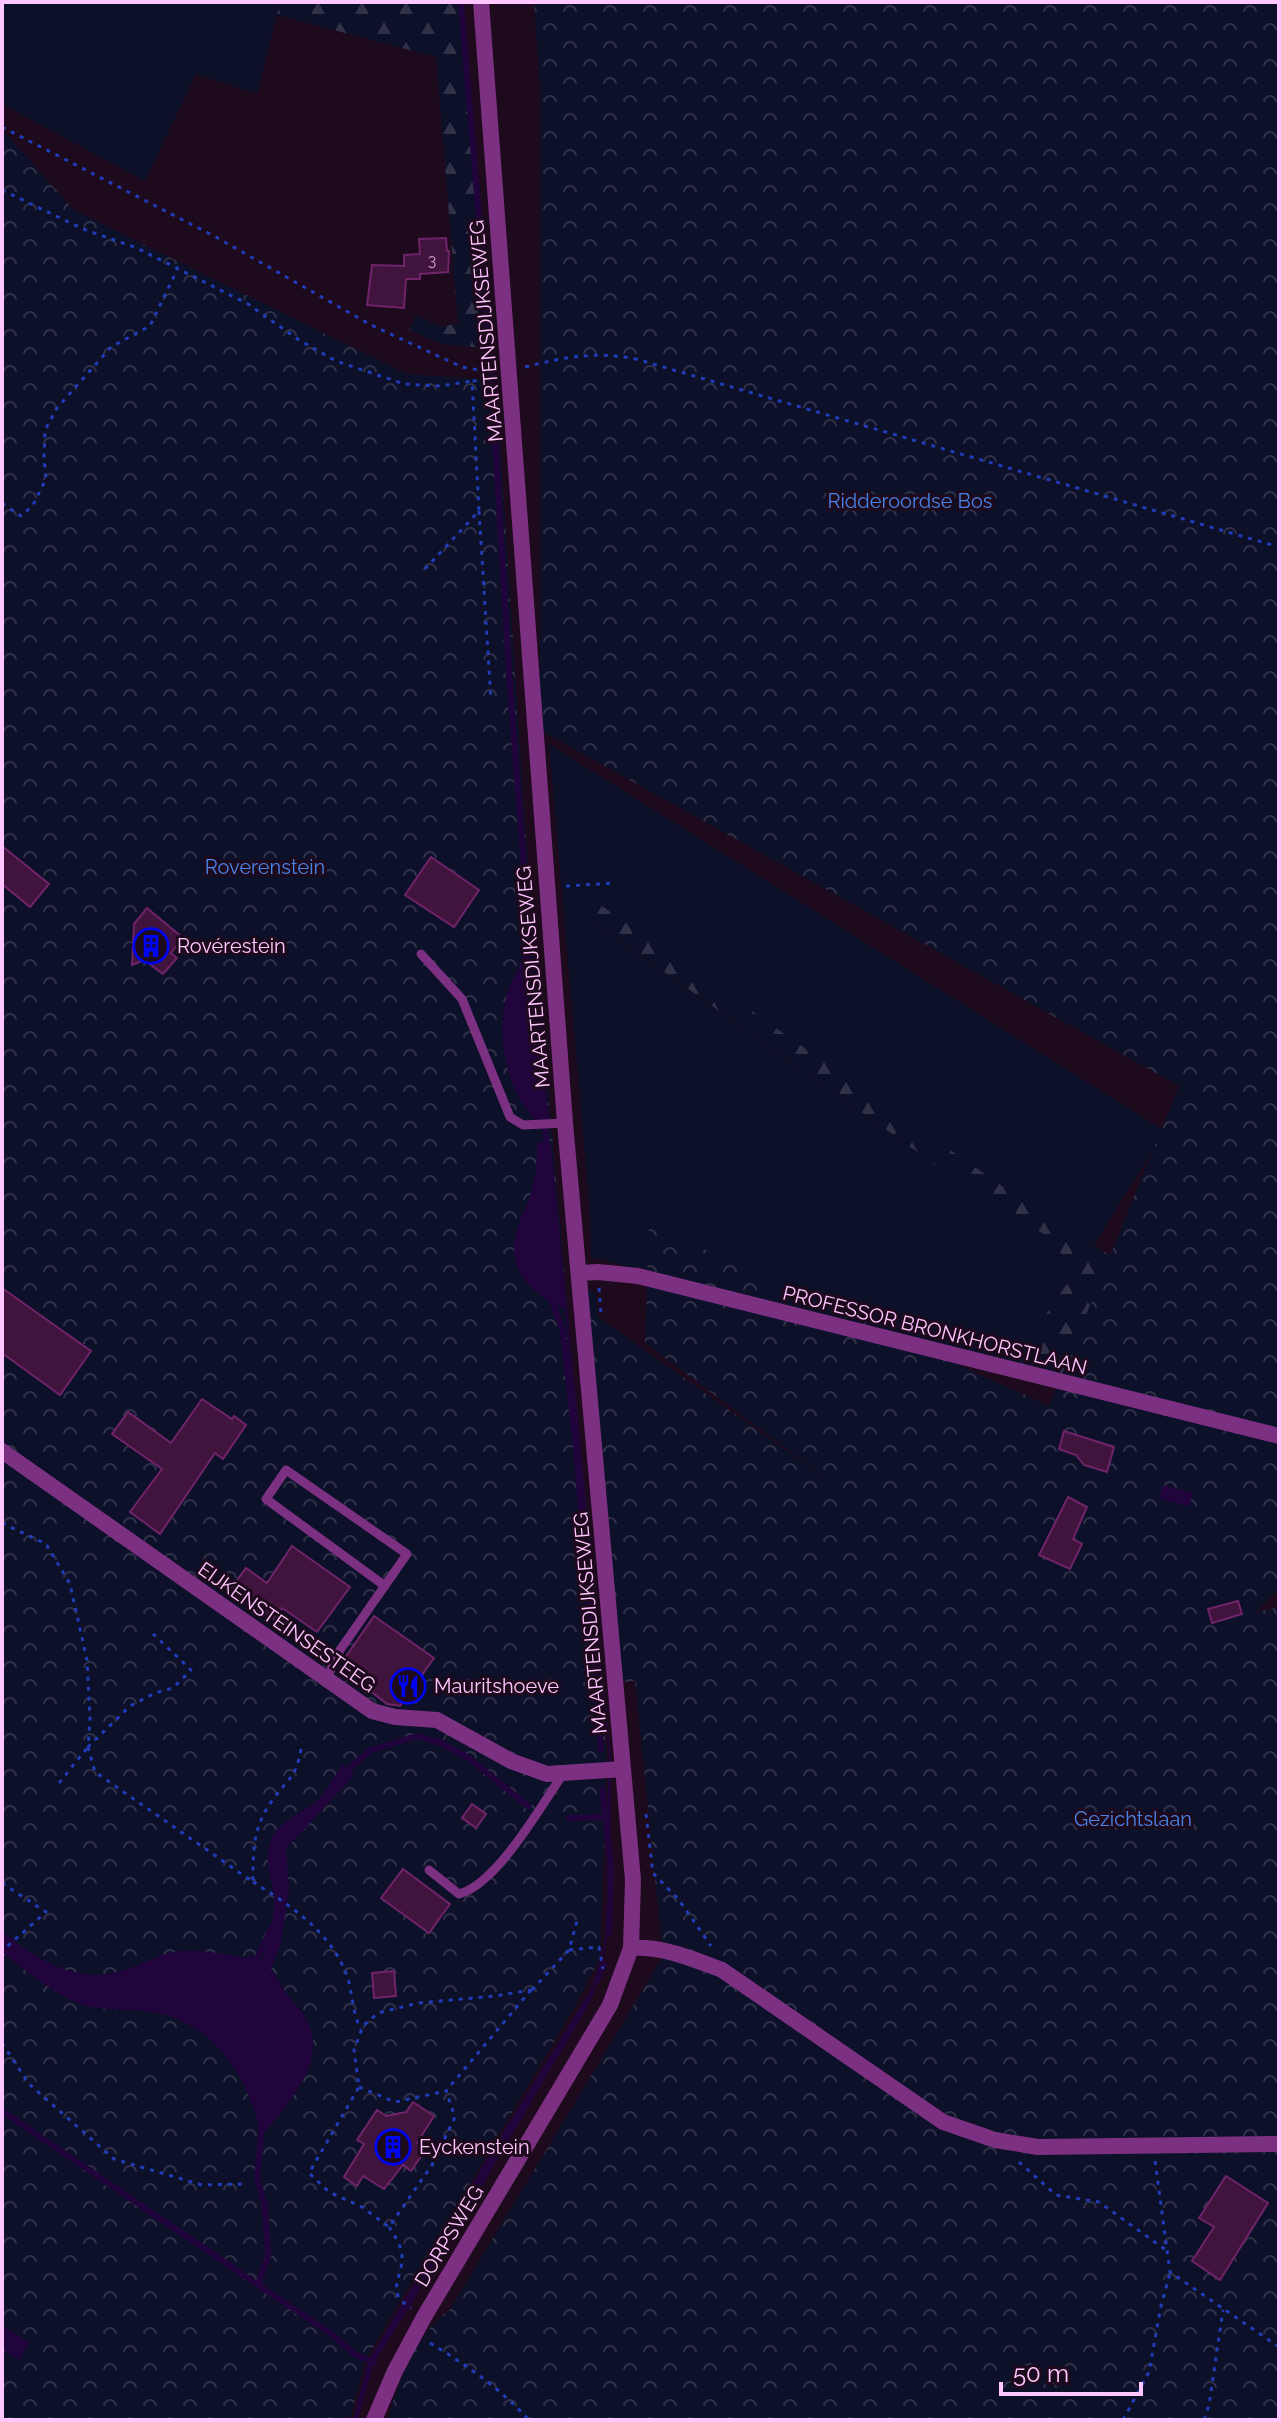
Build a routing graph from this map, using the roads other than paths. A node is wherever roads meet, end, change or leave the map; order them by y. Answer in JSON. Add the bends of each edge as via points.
{"nodes":[{"id":1,"x":481,"y":2,"type":"edge"},
{"id":2,"x":421,"y":954,"type":"dead end"},
{"id":3,"x":565,"y":1123,"type":"junction"},
{"id":4,"x":580,"y":1273,"type":"junction"},
{"id":5,"x":1279,"y":1436,"type":"edge"},
{"id":6,"x":2,"y":1451,"type":"edge"},
{"id":7,"x":385,"y":1586,"type":"junction"},
{"id":8,"x":326,"y":1680,"type":"junction"},
{"id":9,"x":623,"y":1769,"type":"junction"},
{"id":10,"x":563,"y":1774,"type":"junction"},
{"id":11,"x":429,"y":1870,"type":"dead end"},
{"id":12,"x":631,"y":1948,"type":"junction"},
{"id":13,"x":1279,"y":2144,"type":"edge"},
{"id":14,"x":374,"y":2420,"type":"edge"}],
"edges":[{"from":1,"to":3,"type":"street","name":"MAARTENSDIJKSEWEG","via":[[516,368]]},
{"from":2,"to":3,"type":"lane","via":[[462,999],[510,1117],[523,1125]]},
{"from":3,"to":4,"type":"street","name":"MAARTENSDIJKSEWEG"},
{"from":4,"to":5,"type":"street","name":"PROFESSOR BRONKHORSTLAAN","via":[[638,1276]]},
{"from":4,"to":9,"type":"street","name":"MAARTENSDIJKSEWEG"},
{"from":6,"to":8,"type":"street","name":"EIJKENSTEINSESTEEG"},
{"from":7,"to":7,"type":"lane","via":[[407,1554],[286,1470],[266,1499]]},
{"from":7,"to":8,"type":"lane","via":[[340,1650]]},
{"from":8,"to":10,"type":"street","name":"EIJKENSTEINSESTEEG","via":[[372,1711],[437,1720],[511,1761]]},
{"from":9,"to":10,"type":"street","name":"EIJKENSTEINSESTEEG"},
{"from":9,"to":12,"type":"street","name":"MAARTENSDIJKSEWEG","via":[[633,1880]]},
{"from":10,"to":11,"type":"lane","via":[[507,1855],[472,1890],[459,1894]]},
{"from":12,"to":13,"type":"street","via":[[683,1955],[722,1970],[943,2122],[995,2140],[1038,2147]]},
{"from":12,"to":14,"type":"street","name":"DORPSWEG","via":[[601,2022],[424,2317]]}]}
